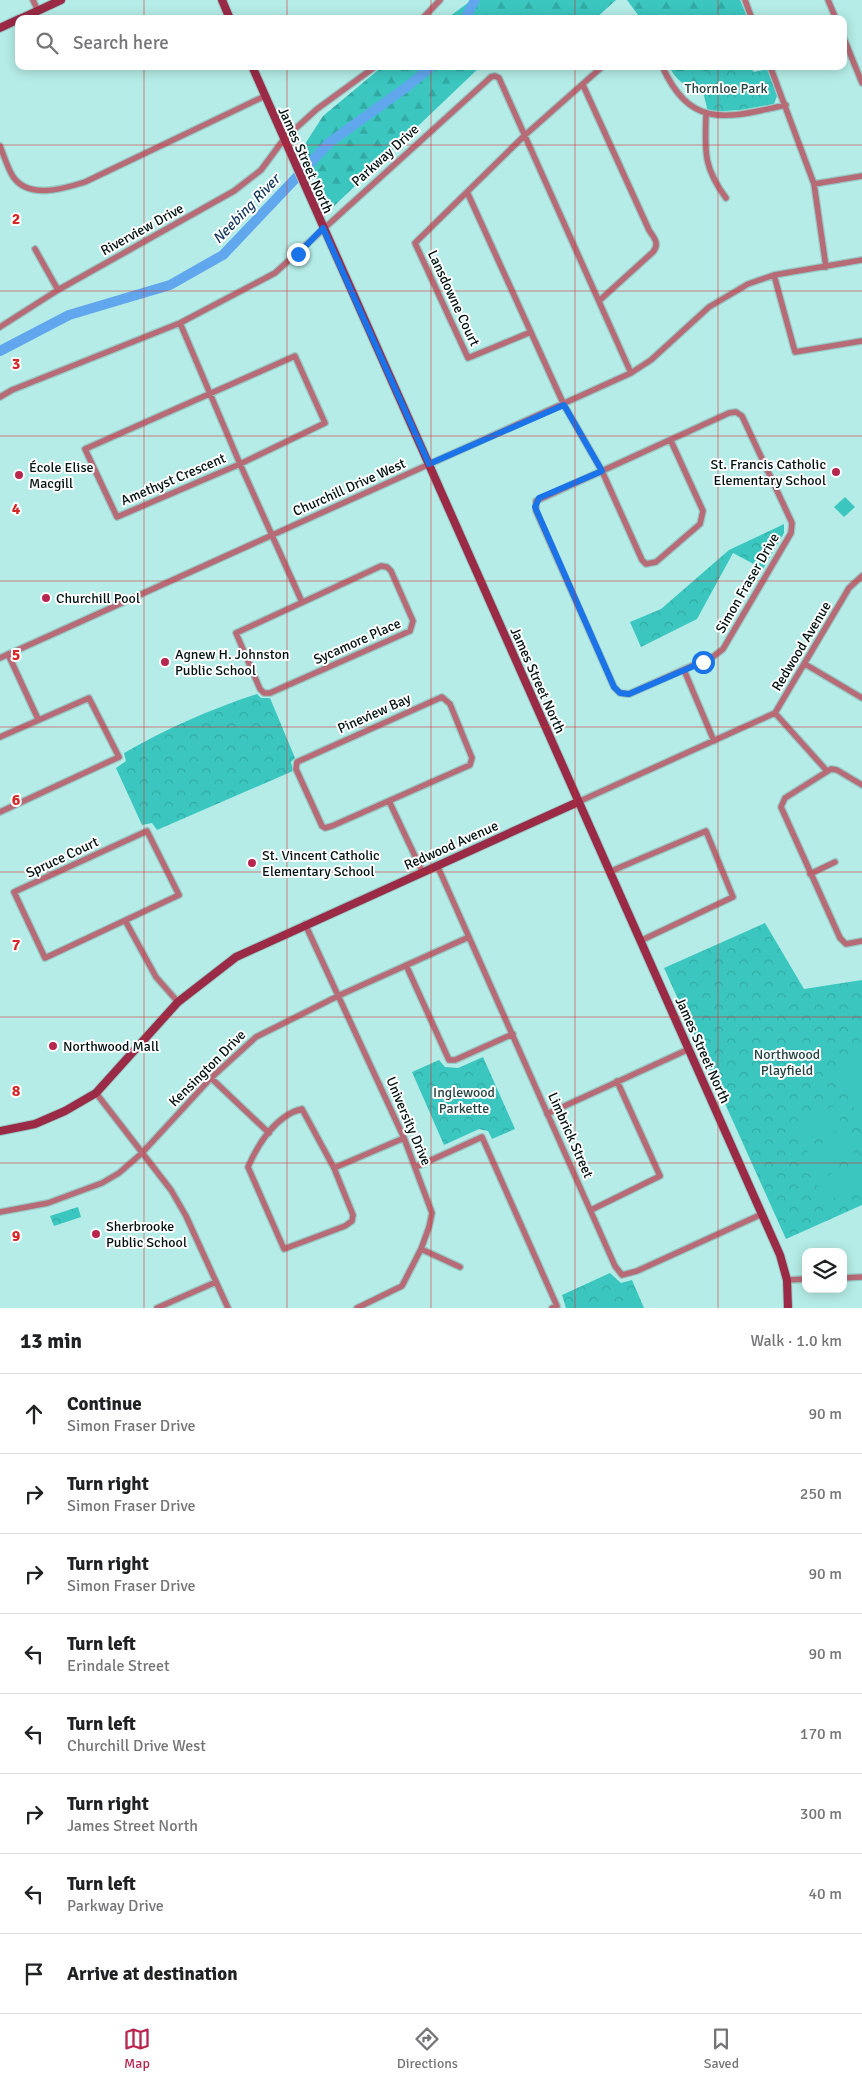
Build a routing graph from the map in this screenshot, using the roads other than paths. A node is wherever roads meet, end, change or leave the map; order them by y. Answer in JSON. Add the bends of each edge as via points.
{"nodes":[{"id":1,"x":33,"y":0,"type":"edge"},
{"id":2,"x":61,"y":0,"type":"edge"},
{"id":3,"x":222,"y":0,"type":"edge"},
{"id":4,"x":440,"y":0,"type":"edge"},
{"id":5,"x":745,"y":0,"type":"edge"},
{"id":6,"x":828,"y":0,"type":"edge"},
{"id":7,"x":38,"y":11,"type":"junction"},
{"id":8,"x":28,"y":15,"type":"edge"},
{"id":9,"x":228,"y":15,"type":"edge"},
{"id":10,"x":426,"y":15,"type":"edge"},
{"id":11,"x":751,"y":15,"type":"edge"},
{"id":12,"x":834,"y":15,"type":"edge"},
{"id":13,"x":15,"y":21,"type":"edge"},
{"id":14,"x":0,"y":28,"type":"edge"},
{"id":15,"x":847,"y":46,"type":"edge"},
{"id":16,"x":254,"y":70,"type":"edge"},
{"id":17,"x":371,"y":70,"type":"edge"},
{"id":18,"x":599,"y":70,"type":"edge"},
{"id":19,"x":664,"y":70,"type":"edge"},
{"id":20,"x":772,"y":70,"type":"edge"},
{"id":21,"x":862,"y":83,"type":"edge"},
{"id":22,"x":583,"y":85,"type":"junction"},
{"id":23,"x":265,"y":96,"type":"junction"},
{"id":24,"x":786,"y":105,"type":"junction"},
{"id":25,"x":706,"y":115,"type":"junction"},
{"id":26,"x":524,"y":136,"type":"junction"},
{"id":27,"x":284,"y":139,"type":"junction"},
{"id":28,"x":0,"y":146,"type":"edge"},
{"id":29,"x":862,"y":176,"type":"edge"},
{"id":30,"x":814,"y":184,"type":"junction"},
{"id":31,"x":468,"y":194,"type":"junction"},
{"id":32,"x":726,"y":198,"type":"dead end"},
{"id":33,"x":323,"y":228,"type":"junction"},
{"id":34,"x":35,"y":249,"type":"dead end"},
{"id":35,"x":862,"y":260,"type":"edge"},
{"id":36,"x":826,"y":266,"type":"junction"},
{"id":37,"x":774,"y":275,"type":"junction"},
{"id":38,"x":58,"y":290,"type":"junction"},
{"id":39,"x":600,"y":300,"type":"junction"},
{"id":40,"x":180,"y":323,"type":"junction"},
{"id":41,"x":0,"y":326,"type":"edge"},
{"id":42,"x":531,"y":332,"type":"junction"},
{"id":43,"x":862,"y":341,"type":"edge"},
{"id":44,"x":631,"y":373,"type":"junction"},
{"id":45,"x":211,"y":394,"type":"junction"},
{"id":46,"x":0,"y":397,"type":"edge"},
{"id":47,"x":564,"y":405,"type":"junction"},
{"id":48,"x":671,"y":441,"type":"junction"},
{"id":49,"x":240,"y":464,"type":"junction"},
{"id":50,"x":429,"y":464,"type":"junction"},
{"id":51,"x":602,"y":471,"type":"junction"},
{"id":52,"x":272,"y":535,"type":"junction"},
{"id":53,"x":862,"y":576,"type":"edge"},
{"id":54,"x":302,"y":602,"type":"junction"},
{"id":55,"x":8,"y":654,"type":"junction"},
{"id":56,"x":0,"y":658,"type":"edge"},
{"id":57,"x":805,"y":664,"type":"junction"},
{"id":58,"x":684,"y":670,"type":"junction"},
{"id":59,"x":862,"y":698,"type":"edge"},
{"id":60,"x":775,"y":713,"type":"junction"},
{"id":61,"x":38,"y":720,"type":"junction"},
{"id":62,"x":0,"y":736,"type":"edge"},
{"id":63,"x":714,"y":741,"type":"junction"},
{"id":64,"x":828,"y":771,"type":"junction"},
{"id":65,"x":862,"y":785,"type":"edge"},
{"id":66,"x":389,"y":801,"type":"junction"},
{"id":67,"x":578,"y":802,"type":"junction"},
{"id":68,"x":0,"y":812,"type":"edge"},
{"id":69,"x":835,"y":862,"type":"dead end"},
{"id":70,"x":437,"y":865,"type":"junction"},
{"id":71,"x":422,"y":871,"type":"junction"},
{"id":72,"x":609,"y":872,"type":"junction"},
{"id":73,"x":810,"y":874,"type":"junction"},
{"id":74,"x":126,"y":922,"type":"junction"},
{"id":75,"x":306,"y":924,"type":"junction"},
{"id":76,"x":469,"y":937,"type":"junction"},
{"id":77,"x":640,"y":941,"type":"junction"},
{"id":78,"x":862,"y":941,"type":"edge"},
{"id":79,"x":406,"y":965,"type":"junction"},
{"id":80,"x":340,"y":995,"type":"junction"},
{"id":81,"x":178,"y":1002,"type":"junction"},
{"id":82,"x":513,"y":1034,"type":"junction"},
{"id":83,"x":689,"y":1049,"type":"junction"},
{"id":84,"x":212,"y":1078,"type":"junction"},
{"id":85,"x":616,"y":1081,"type":"junction"},
{"id":86,"x":96,"y":1093,"type":"junction"},
{"id":87,"x":547,"y":1114,"type":"junction"},
{"id":88,"x":0,"y":1131,"type":"edge"},
{"id":89,"x":269,"y":1133,"type":"junction"},
{"id":90,"x":404,"y":1138,"type":"junction"},
{"id":91,"x":142,"y":1153,"type":"junction"},
{"id":92,"x":416,"y":1167,"type":"junction"},
{"id":93,"x":334,"y":1168,"type":"junction"},
{"id":94,"x":591,"y":1210,"type":"junction"},
{"id":95,"x":0,"y":1212,"type":"edge"},
{"id":96,"x":762,"y":1214,"type":"junction"},
{"id":97,"x":420,"y":1249,"type":"junction"},
{"id":98,"x":460,"y":1267,"type":"dead end"},
{"id":99,"x":862,"y":1277,"type":"edge"},
{"id":100,"x":847,"y":1278,"type":"edge"},
{"id":101,"x":802,"y":1279,"type":"edge"},
{"id":102,"x":787,"y":1280,"type":"junction"},
{"id":103,"x":216,"y":1282,"type":"junction"},
{"id":104,"x":157,"y":1308,"type":"edge"},
{"id":105,"x":228,"y":1308,"type":"edge"},
{"id":106,"x":357,"y":1308,"type":"edge"},
{"id":107,"x":552,"y":1308,"type":"edge"},
{"id":108,"x":788,"y":1308,"type":"edge"}],
"edges":[{"from":1,"to":7,"type":"street"},
{"from":2,"to":7,"type":"street"},
{"from":3,"to":9,"type":"street"},
{"from":4,"to":10,"type":"street"},
{"from":5,"to":11,"type":"street"},
{"from":6,"to":12,"type":"street"},
{"from":7,"to":8,"type":"street"},
{"from":13,"to":14,"type":"street"},
{"from":15,"to":21,"type":"street"},
{"from":16,"to":23,"type":"street","name":"James Street North"},
{"from":17,"to":27,"type":"street","name":"Riverview Drive","via":[[317,109]]},
{"from":18,"to":22,"type":"street","name":"Lansdowne Court"},
{"from":19,"to":25,"type":"street","via":[[673,89],[693,108]]},
{"from":20,"to":24,"type":"street"},
{"from":22,"to":26,"type":"street","name":"Lansdowne Court"},
{"from":22,"to":39,"type":"street","via":[[657,242],[653,252]]},
{"from":23,"to":27,"type":"street","name":"James Street North"},
{"from":23,"to":28,"type":"street","via":[[85,182],[66,188],[38,191],[22,186],[13,176]]},
{"from":24,"to":25,"type":"street","via":[[751,113]]},
{"from":24,"to":30,"type":"street"},
{"from":25,"to":32,"type":"street","via":[[705,156]]},
{"from":26,"to":31,"type":"street","name":"Lansdowne Court"},
{"from":26,"to":33,"type":"street","name":"Parkway Drive","via":[[499,78],[491,77]]},
{"from":26,"to":39,"type":"street","name":"Parkway Drive"},
{"from":27,"to":33,"type":"street","name":"James Street North"},
{"from":27,"to":38,"type":"street","name":"Riverview Drive","via":[[261,170],[234,191]]},
{"from":29,"to":30,"type":"street"},
{"from":30,"to":36,"type":"street"},
{"from":31,"to":42,"type":"street"},
{"from":31,"to":42,"type":"street","name":"Lansdowne Court","via":[[416,243],[468,358]]},
{"from":33,"to":40,"type":"street","name":"Parkway Drive","via":[[274,273]]},
{"from":33,"to":50,"type":"street","name":"James Street North"},
{"from":34,"to":38,"type":"street"},
{"from":35,"to":36,"type":"street","name":"Churchill Drive West"},
{"from":36,"to":37,"type":"street","name":"Churchill Drive West"},
{"from":37,"to":43,"type":"street","via":[[795,352]]},
{"from":37,"to":44,"type":"street","name":"Churchill Drive West","via":[[723,296],[654,358]]},
{"from":38,"to":41,"type":"street","name":"Riverview Drive"},
{"from":39,"to":44,"type":"street","name":"Parkway Drive"},
{"from":40,"to":45,"type":"street"},
{"from":40,"to":46,"type":"street","name":"Parkway Drive"},
{"from":42,"to":47,"type":"street"},
{"from":44,"to":47,"type":"street","name":"Churchill Drive West"},
{"from":45,"to":49,"type":"street"},
{"from":45,"to":49,"type":"street","via":[[295,356],[325,423]]},
{"from":45,"to":49,"type":"street","name":"Amethyst Crescent","via":[[85,449],[117,517]]},
{"from":47,"to":50,"type":"street","name":"Churchill Drive West"},
{"from":47,"to":51,"type":"street"},
{"from":48,"to":51,"type":"street","name":"Simon Fraser Drive"},
{"from":48,"to":51,"type":"street","via":[[703,518],[656,562],[646,564],[642,560]]},
{"from":48,"to":58,"type":"street","name":"Simon Fraser Drive","via":[[728,414],[740,414],[792,528],[723,649]]},
{"from":49,"to":52,"type":"street"},
{"from":50,"to":52,"type":"street","name":"Churchill Drive West"},
{"from":50,"to":67,"type":"street","name":"James Street North"},
{"from":51,"to":58,"type":"street","name":"Simon Fraser Drive","via":[[539,498],[536,510],[617,691],[629,694]]},
{"from":52,"to":54,"type":"street"},
{"from":52,"to":55,"type":"street","name":"Churchill Drive West"},
{"from":53,"to":57,"type":"street","name":"Redwood Avenue","via":[[849,588]]},
{"from":54,"to":54,"type":"street","name":"Sycamore Place","via":[[236,633],[264,693],[413,627],[387,567],[381,566]]},
{"from":55,"to":56,"type":"street","name":"Churchill Drive West"},
{"from":55,"to":61,"type":"street"},
{"from":57,"to":59,"type":"street"},
{"from":57,"to":60,"type":"street","name":"Redwood Avenue"},
{"from":58,"to":63,"type":"street"},
{"from":60,"to":63,"type":"street","name":"Redwood Avenue"},
{"from":60,"to":64,"type":"street"},
{"from":61,"to":62,"type":"street"},
{"from":61,"to":68,"type":"street","via":[[89,698],[119,758]]},
{"from":63,"to":67,"type":"street","name":"Redwood Avenue"},
{"from":64,"to":65,"type":"street","via":[[837,770]]},
{"from":64,"to":73,"type":"street","via":[[781,803]]},
{"from":66,"to":66,"type":"street","name":"Pineview Bay","via":[[472,762],[446,698],[439,698],[344,740],[295,765],[325,828]]},
{"from":66,"to":71,"type":"street"},
{"from":67,"to":70,"type":"street","name":"Redwood Avenue"},
{"from":67,"to":72,"type":"street","name":"James Street North"},
{"from":69,"to":73,"type":"street"},
{"from":70,"to":71,"type":"street","name":"Redwood Avenue"},
{"from":70,"to":76,"type":"street","name":"Limbrick Street"},
{"from":71,"to":75,"type":"street","name":"Redwood Avenue"},
{"from":72,"to":77,"type":"street","name":"James Street North"},
{"from":72,"to":77,"type":"street","via":[[706,831],[734,897]]},
{"from":73,"to":78,"type":"street","via":[[841,941],[849,944]]},
{"from":74,"to":74,"type":"street","name":"Spruce Court","via":[[179,895],[148,831],[14,892],[45,958]]},
{"from":74,"to":81,"type":"street","via":[[156,977]]},
{"from":75,"to":80,"type":"street","name":"University Drive"},
{"from":75,"to":81,"type":"street","name":"Redwood Avenue","via":[[236,956]]},
{"from":76,"to":79,"type":"street","name":"Kensington Drive"},
{"from":76,"to":82,"type":"street","name":"Limbrick Street"},
{"from":77,"to":83,"type":"street","name":"James Street North"},
{"from":79,"to":80,"type":"street","name":"Kensington Drive"},
{"from":79,"to":82,"type":"street","via":[[448,1060],[455,1060]]},
{"from":80,"to":84,"type":"street","name":"Kensington Drive","via":[[256,1037]]},
{"from":80,"to":90,"type":"street","name":"University Drive"},
{"from":81,"to":86,"type":"street","name":"Redwood Avenue"},
{"from":82,"to":87,"type":"street","name":"Limbrick Street"},
{"from":83,"to":85,"type":"street"},
{"from":83,"to":96,"type":"street","name":"James Street North"},
{"from":84,"to":89,"type":"street"},
{"from":84,"to":91,"type":"street","name":"Kensington Drive"},
{"from":85,"to":87,"type":"street"},
{"from":85,"to":94,"type":"street","via":[[660,1176]]},
{"from":86,"to":88,"type":"street","name":"Redwood Avenue","via":[[35,1124]]},
{"from":86,"to":91,"type":"street"},
{"from":87,"to":94,"type":"street","name":"Limbrick Street"},
{"from":89,"to":93,"type":"street","via":[[290,1112],[302,1109]]},
{"from":89,"to":93,"type":"street","via":[[248,1167],[284,1249],[352,1221],[353,1215]]},
{"from":90,"to":92,"type":"street","name":"University Drive"},
{"from":90,"to":93,"type":"street"},
{"from":91,"to":95,"type":"street","name":"Kensington Drive","via":[[119,1173],[80,1192],[48,1203]]},
{"from":91,"to":103,"type":"street","via":[[171,1190],[186,1216]]},
{"from":92,"to":97,"type":"street","name":"University Drive","via":[[432,1212]]},
{"from":92,"to":107,"type":"street","via":[[482,1137],[558,1306]]},
{"from":94,"to":96,"type":"street","name":"Limbrick Street","via":[[615,1266],[622,1274]]},
{"from":96,"to":102,"type":"street","name":"James Street North"},
{"from":97,"to":98,"type":"street"},
{"from":97,"to":106,"type":"street","name":"University Drive","via":[[402,1286]]},
{"from":99,"to":100,"type":"street"},
{"from":101,"to":102,"type":"street"},
{"from":102,"to":108,"type":"street","name":"James Street North"},
{"from":103,"to":104,"type":"street"},
{"from":103,"to":105,"type":"street"}]}
